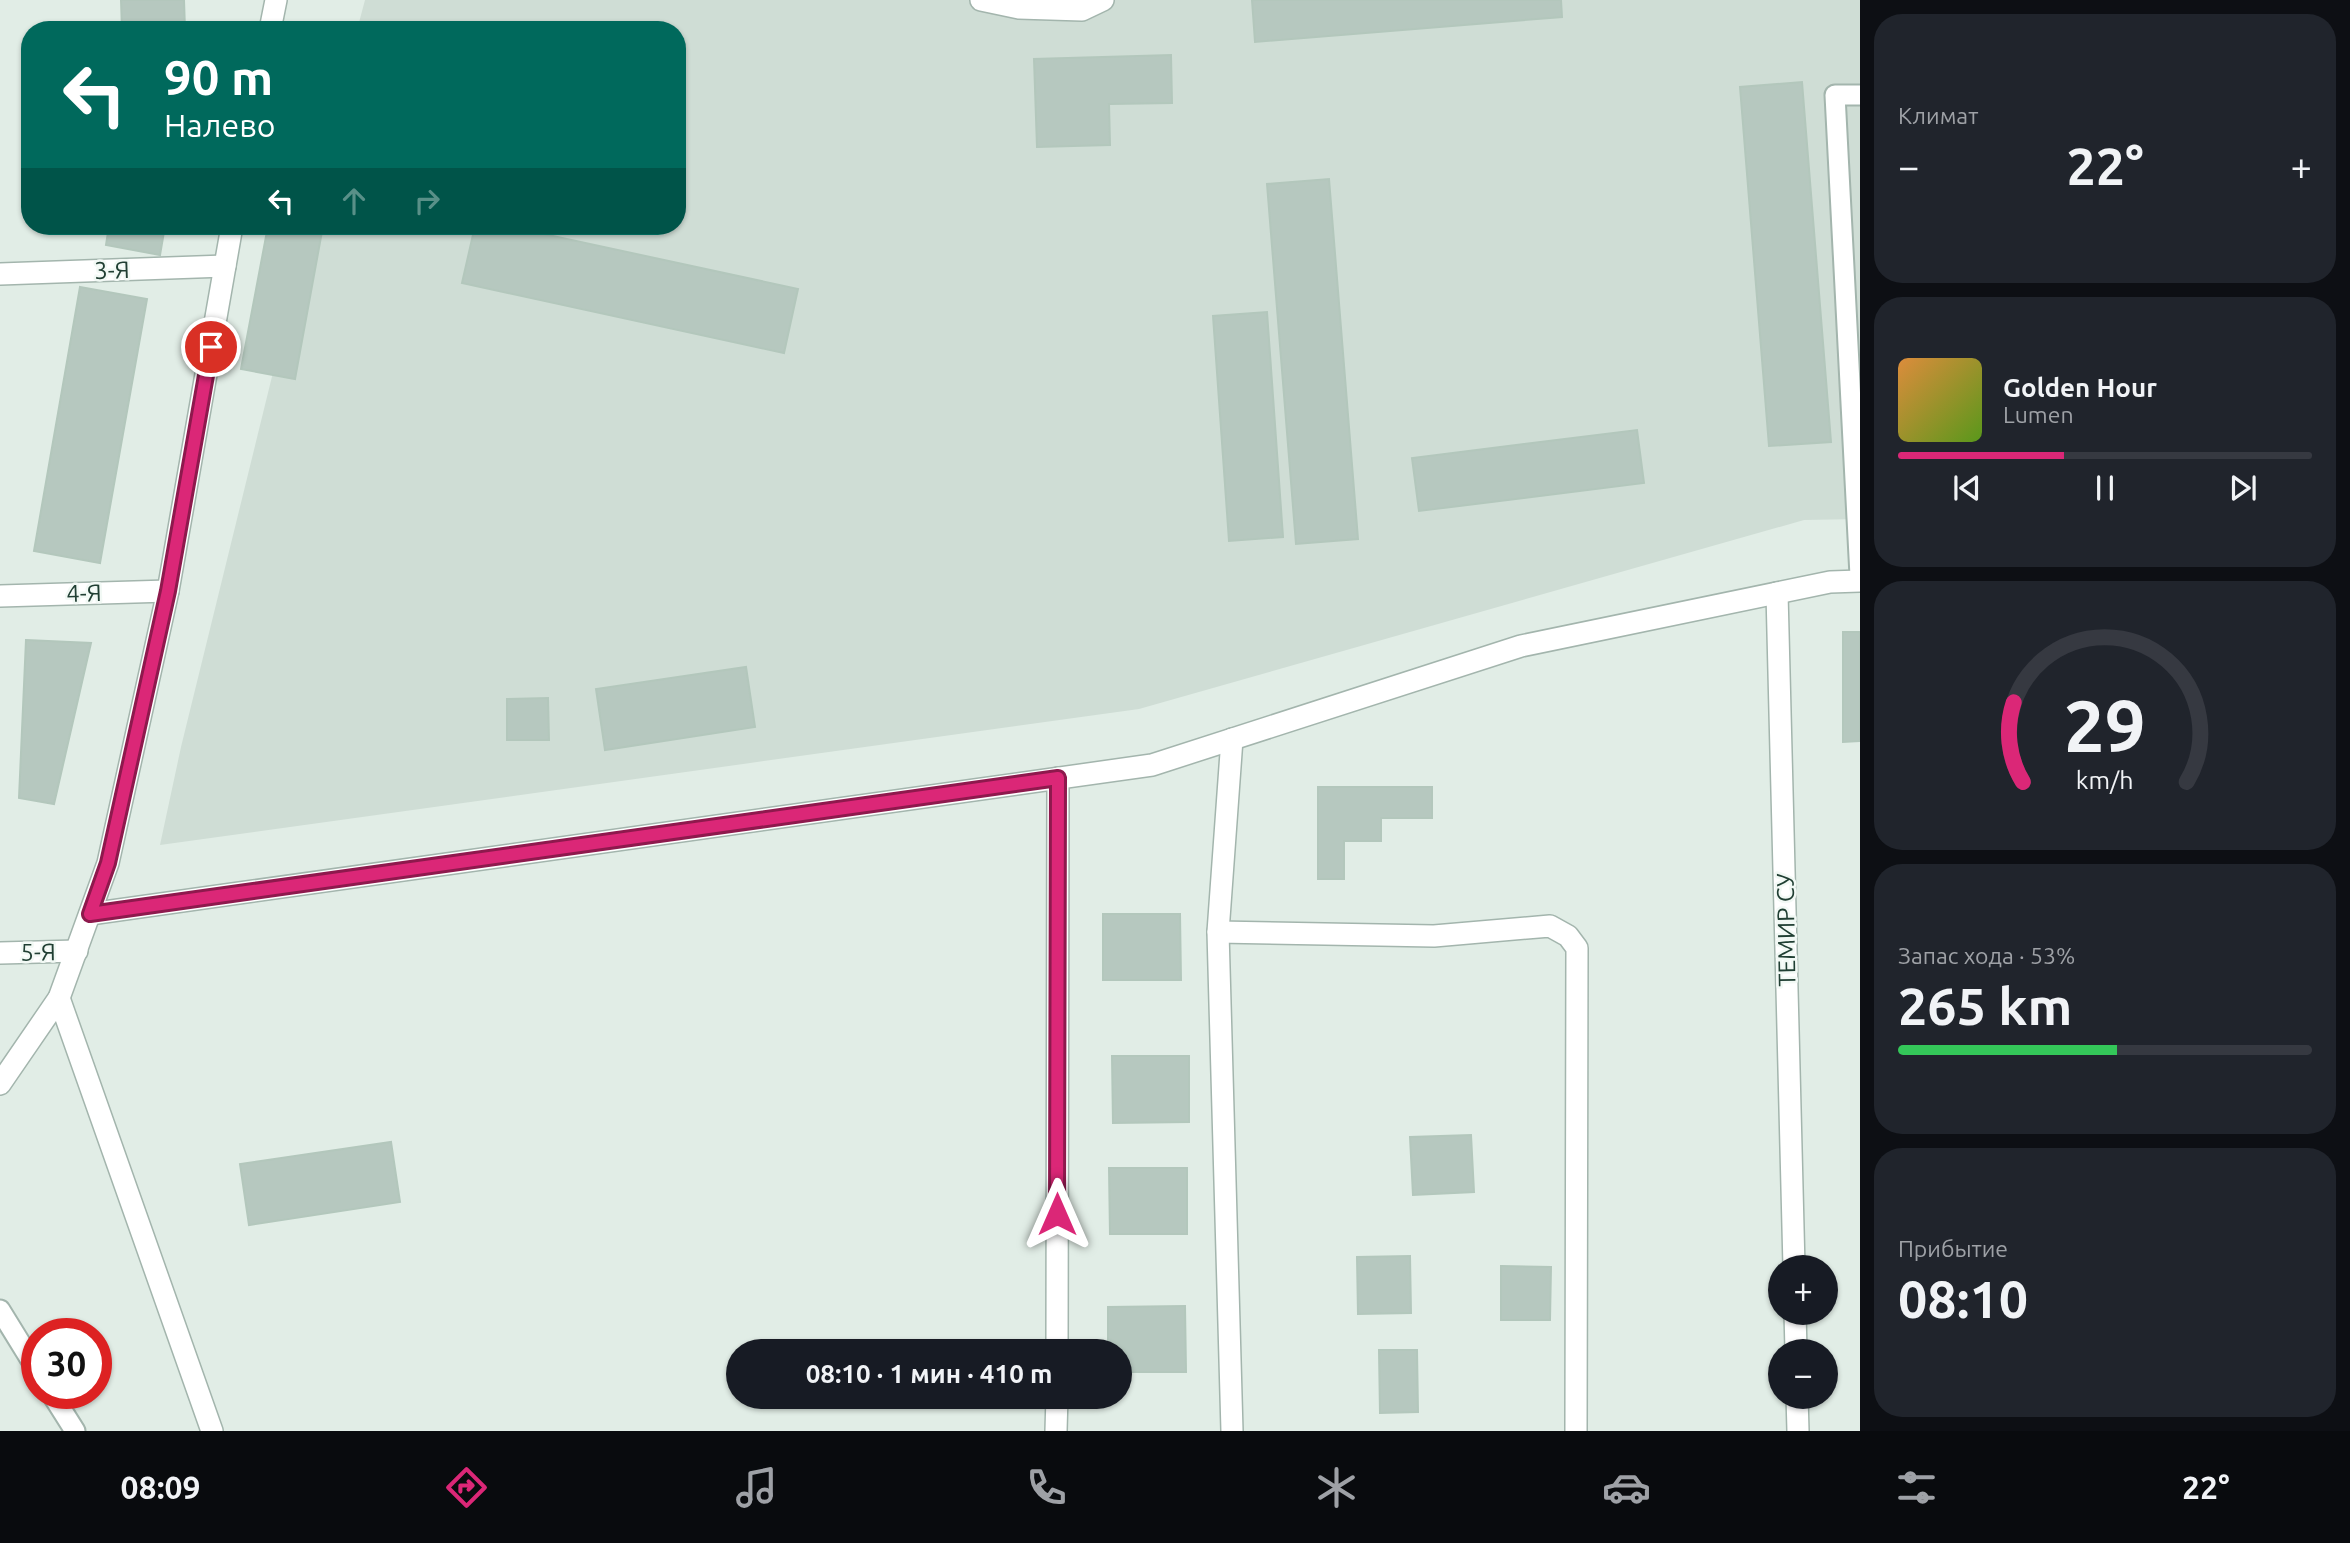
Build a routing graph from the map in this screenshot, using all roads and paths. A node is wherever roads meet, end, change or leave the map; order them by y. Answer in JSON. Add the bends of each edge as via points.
{"nodes":[{"id":1,"x":276,"y":0,"type":"edge"},
{"id":2,"x":981,"y":0,"type":"edge"},
{"id":3,"x":1103,"y":0,"type":"edge"},
{"id":4,"x":272,"y":21,"type":"edge"},
{"id":5,"x":1860,"y":94,"type":"edge"},
{"id":6,"x":230,"y":235,"type":"edge"},
{"id":7,"x":225,"y":266,"type":"junction"},
{"id":8,"x":0,"y":274,"type":"edge"},
{"id":9,"x":1860,"y":578,"type":"edge"},
{"id":10,"x":168,"y":591,"type":"junction"},
{"id":11,"x":1777,"y":593,"type":"junction"},
{"id":12,"x":0,"y":596,"type":"edge"},
{"id":13,"x":1232,"y":739,"type":"junction"},
{"id":14,"x":1058,"y":778,"type":"junction"},
{"id":15,"x":90,"y":914,"type":"junction"},
{"id":16,"x":1218,"y":932,"type":"junction"},
{"id":17,"x":77,"y":951,"type":"junction"},
{"id":18,"x":0,"y":953,"type":"edge"},
{"id":19,"x":59,"y":998,"type":"junction"},
{"id":20,"x":0,"y":1084,"type":"edge"},
{"id":21,"x":1794,"y":1255,"type":"edge"},
{"id":22,"x":0,"y":1310,"type":"edge"},
{"id":23,"x":1057,"y":1339,"type":"edge"},
{"id":24,"x":21,"y":1344,"type":"edge"},
{"id":25,"x":61,"y":1409,"type":"edge"},
{"id":26,"x":1057,"y":1409,"type":"edge"},
{"id":27,"x":1797,"y":1409,"type":"edge"},
{"id":28,"x":75,"y":1431,"type":"edge"},
{"id":29,"x":212,"y":1431,"type":"edge"},
{"id":30,"x":1056,"y":1431,"type":"edge"},
{"id":31,"x":1231,"y":1431,"type":"edge"},
{"id":32,"x":1576,"y":1431,"type":"edge"},
{"id":33,"x":1798,"y":1431,"type":"edge"}],
"edges":[{"from":1,"to":4,"type":"street"},
{"from":2,"to":3,"type":"street","via":[[1020,8],[1082,10]]},
{"from":5,"to":9,"type":"lane","via":[[1835,95]]},
{"from":6,"to":7,"type":"street"},
{"from":7,"to":8,"type":"street","name":"3-Я"},
{"from":7,"to":10,"type":"street"},
{"from":9,"to":11,"type":"street"},
{"from":10,"to":12,"type":"street","name":"4-Я"},
{"from":10,"to":15,"type":"street","via":[[108,863]]},
{"from":11,"to":13,"type":"street","via":[[1521,646]]},
{"from":11,"to":21,"type":"street","name":"ТЕМИР СУ"},
{"from":13,"to":14,"type":"street","via":[[1152,765]]},
{"from":13,"to":16,"type":"street"},
{"from":14,"to":15,"type":"street"},
{"from":14,"to":23,"type":"street"},
{"from":15,"to":17,"type":"street"},
{"from":16,"to":31,"type":"street"},
{"from":16,"to":32,"type":"street","via":[[1434,936],[1549,926],[1568,936],[1577,948]]},
{"from":17,"to":18,"type":"street","name":"5-Я"},
{"from":17,"to":19,"type":"street"},
{"from":19,"to":20,"type":"street"},
{"from":19,"to":29,"type":"street"},
{"from":22,"to":24,"type":"lane"},
{"from":25,"to":28,"type":"lane"},
{"from":26,"to":30,"type":"street"},
{"from":27,"to":33,"type":"street"}]}
